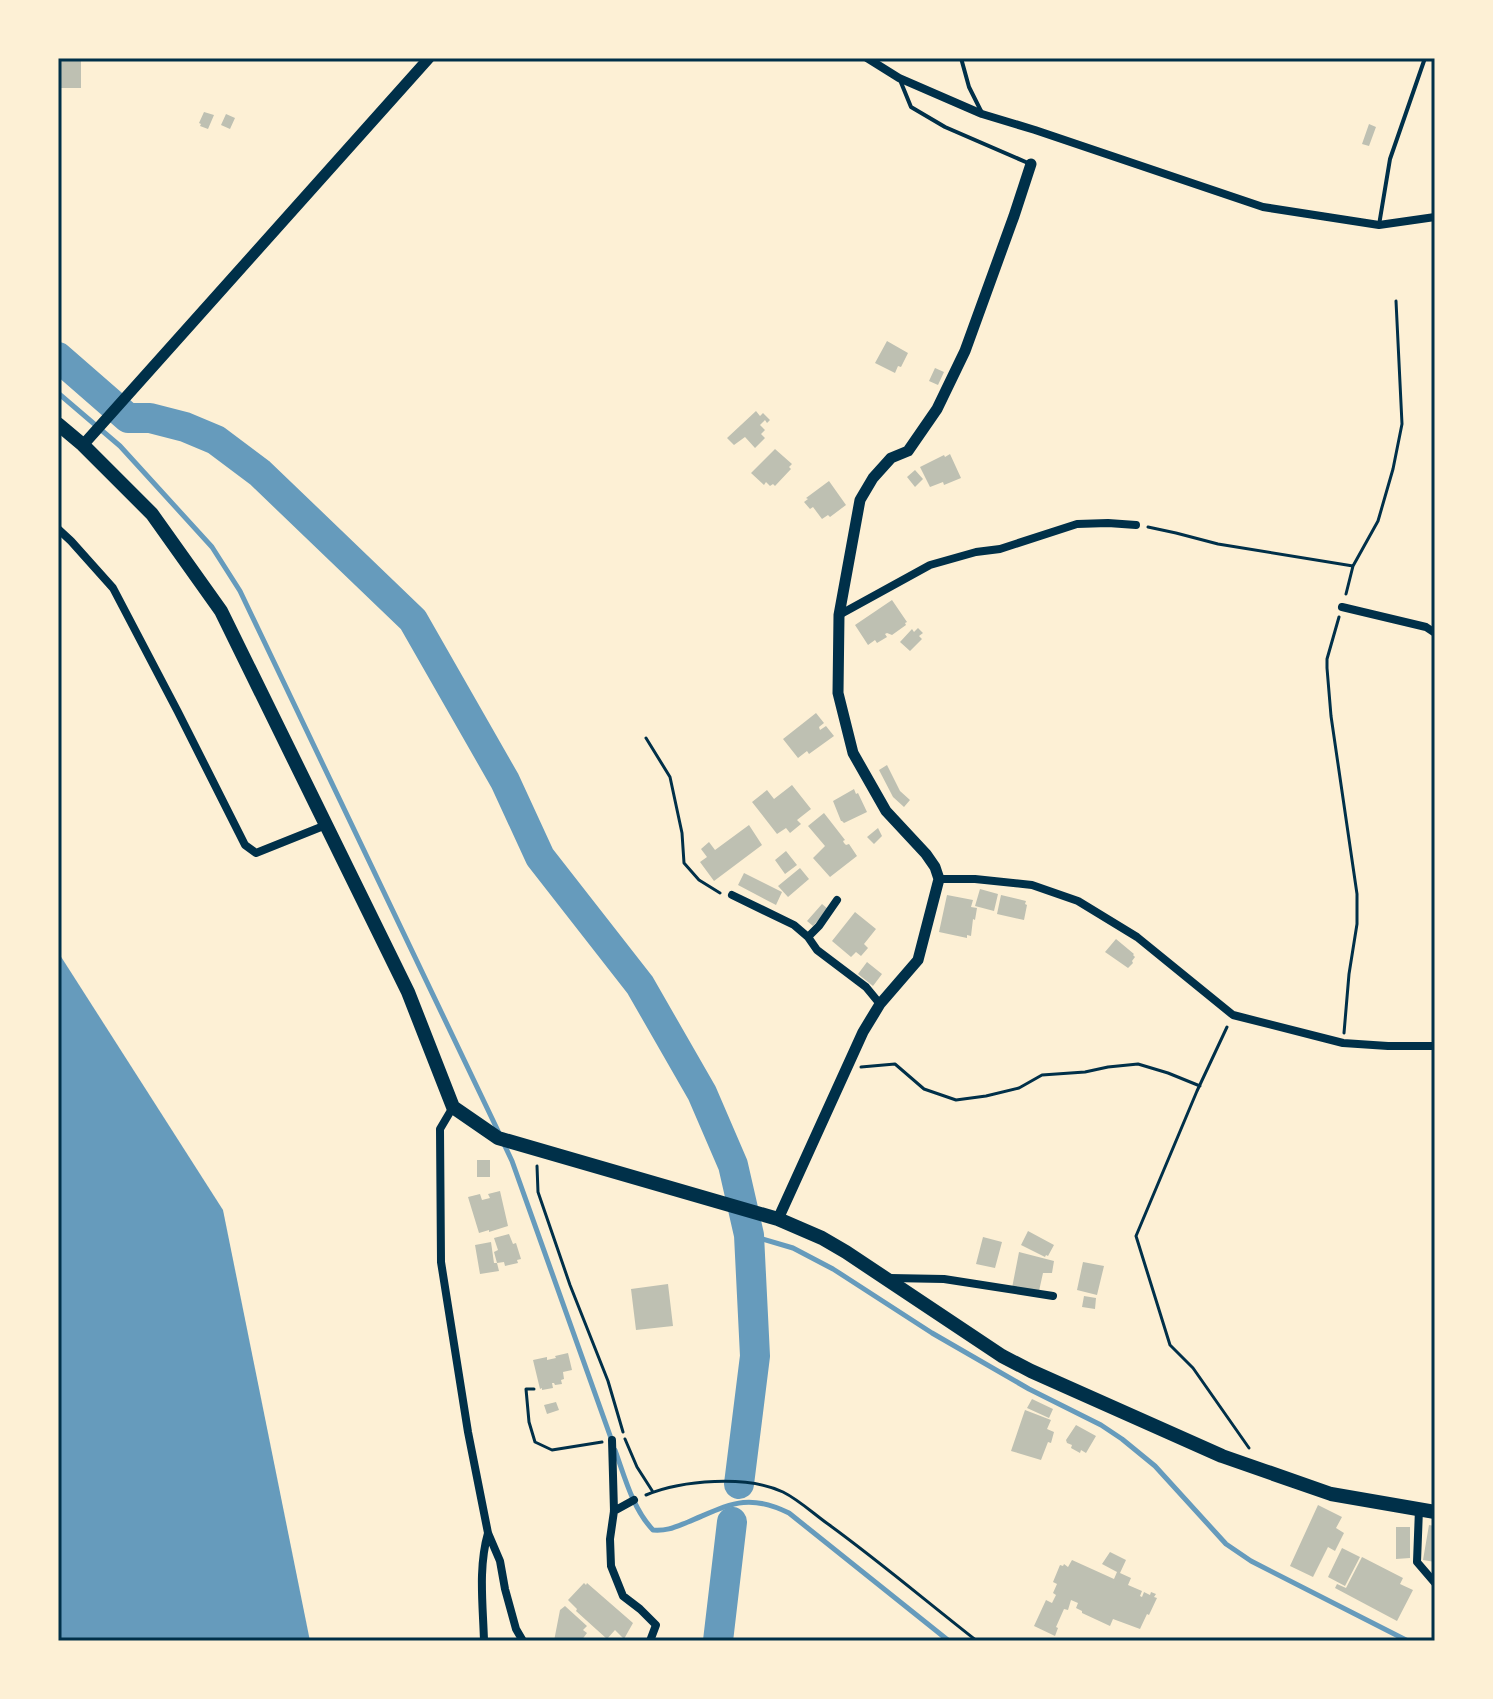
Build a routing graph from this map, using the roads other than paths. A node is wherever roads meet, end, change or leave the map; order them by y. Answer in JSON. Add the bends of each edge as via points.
{"nodes":[{"id":1,"x":429,"y":58,"type":"edge"},
{"id":2,"x":867,"y":58,"type":"edge"},
{"id":3,"x":961,"y":58,"type":"edge"},
{"id":4,"x":1425,"y":58,"type":"edge"},
{"id":5,"x":899,"y":78,"type":"junction"},
{"id":6,"x":982,"y":114,"type":"junction"},
{"id":7,"x":1031,"y":164,"type":"joint"},
{"id":8,"x":1435,"y":217,"type":"edge"},
{"id":9,"x":1379,"y":225,"type":"junction"},
{"id":10,"x":58,"y":424,"type":"edge"},
{"id":11,"x":88,"y":440,"type":"junction"},
{"id":12,"x":1136,"y":525,"type":"road end"},
{"id":13,"x":58,"y":529,"type":"edge"},
{"id":14,"x":1342,"y":607,"type":"road end"},
{"id":15,"x":839,"y":615,"type":"junction"},
{"id":16,"x":1435,"y":633,"type":"edge"},
{"id":17,"x":326,"y":825,"type":"junction"},
{"id":18,"x":939,"y":879,"type":"junction"},
{"id":19,"x":732,"y":895,"type":"road end"},
{"id":20,"x":837,"y":900,"type":"dead end"},
{"id":21,"x":808,"y":937,"type":"junction"},
{"id":22,"x":880,"y":1004,"type":"junction"},
{"id":23,"x":1435,"y":1046,"type":"edge"},
{"id":24,"x":453,"y":1107,"type":"junction"},
{"id":25,"x":772,"y":1217,"type":"junction"},
{"id":26,"x":885,"y":1278,"type":"junction"},
{"id":27,"x":1053,"y":1296,"type":"dead end"},
{"id":28,"x":612,"y":1440,"type":"road end"},
{"id":29,"x":634,"y":1500,"type":"road end"},
{"id":30,"x":1419,"y":1509,"type":"junction"},
{"id":31,"x":614,"y":1511,"type":"junction"},
{"id":32,"x":1435,"y":1512,"type":"edge"},
{"id":33,"x":488,"y":1533,"type":"junction"},
{"id":34,"x":1435,"y":1583,"type":"edge"},
{"id":35,"x":484,"y":1641,"type":"edge"},
{"id":36,"x":523,"y":1641,"type":"edge"},
{"id":37,"x":650,"y":1641,"type":"edge"}],
"edges":[{"from":1,"to":11,"type":"street"},
{"from":2,"to":5,"type":"street"},
{"from":3,"to":6,"type":"lane"},
{"from":4,"to":9,"type":"lane","via":[[1390,159]]},
{"from":5,"to":6,"type":"street"},
{"from":5,"to":7,"type":"lane","via":[[911,107]]},
{"from":6,"to":9,"type":"street","via":[[1263,207]]},
{"from":7,"to":15,"type":"street","via":[[965,351],[937,409],[908,451],[891,458],[860,500]]},
{"from":8,"to":9,"type":"street"},
{"from":10,"to":11,"type":"main road"},
{"from":11,"to":17,"type":"main road","via":[[152,514],[221,611]]},
{"from":12,"to":15,"type":"street","via":[[1077,524],[930,565]]},
{"from":13,"to":17,"type":"street","via":[[113,588],[245,845],[256,853]]},
{"from":14,"to":16,"type":"street"},
{"from":15,"to":18,"type":"street","via":[[838,693],[853,753],[886,811],[926,854]]},
{"from":17,"to":24,"type":"main road","via":[[408,992]]},
{"from":18,"to":22,"type":"street","via":[[918,960]]},
{"from":18,"to":23,"type":"street","via":[[1032,885],[1078,901],[1137,937],[1233,1015],[1343,1043]]},
{"from":19,"to":21,"type":"street"},
{"from":20,"to":21,"type":"street"},
{"from":21,"to":22,"type":"street"},
{"from":22,"to":25,"type":"street"},
{"from":24,"to":25,"type":"main road","via":[[498,1138]]},
{"from":24,"to":33,"type":"street","via":[[440,1129],[441,1262]]},
{"from":25,"to":26,"type":"main road","via":[[822,1238]]},
{"from":26,"to":27,"type":"street","via":[[944,1279]]},
{"from":26,"to":30,"type":"main road","via":[[1002,1356],[1222,1456],[1331,1494]]},
{"from":28,"to":31,"type":"street"},
{"from":29,"to":31,"type":"street"},
{"from":30,"to":32,"type":"main road"},
{"from":30,"to":34,"type":"street","via":[[1417,1562]]},
{"from":31,"to":37,"type":"street","via":[[611,1566],[623,1596],[656,1625]]},
{"from":33,"to":35,"type":"street","via":[[482,1570]]},
{"from":33,"to":36,"type":"street"}]}
